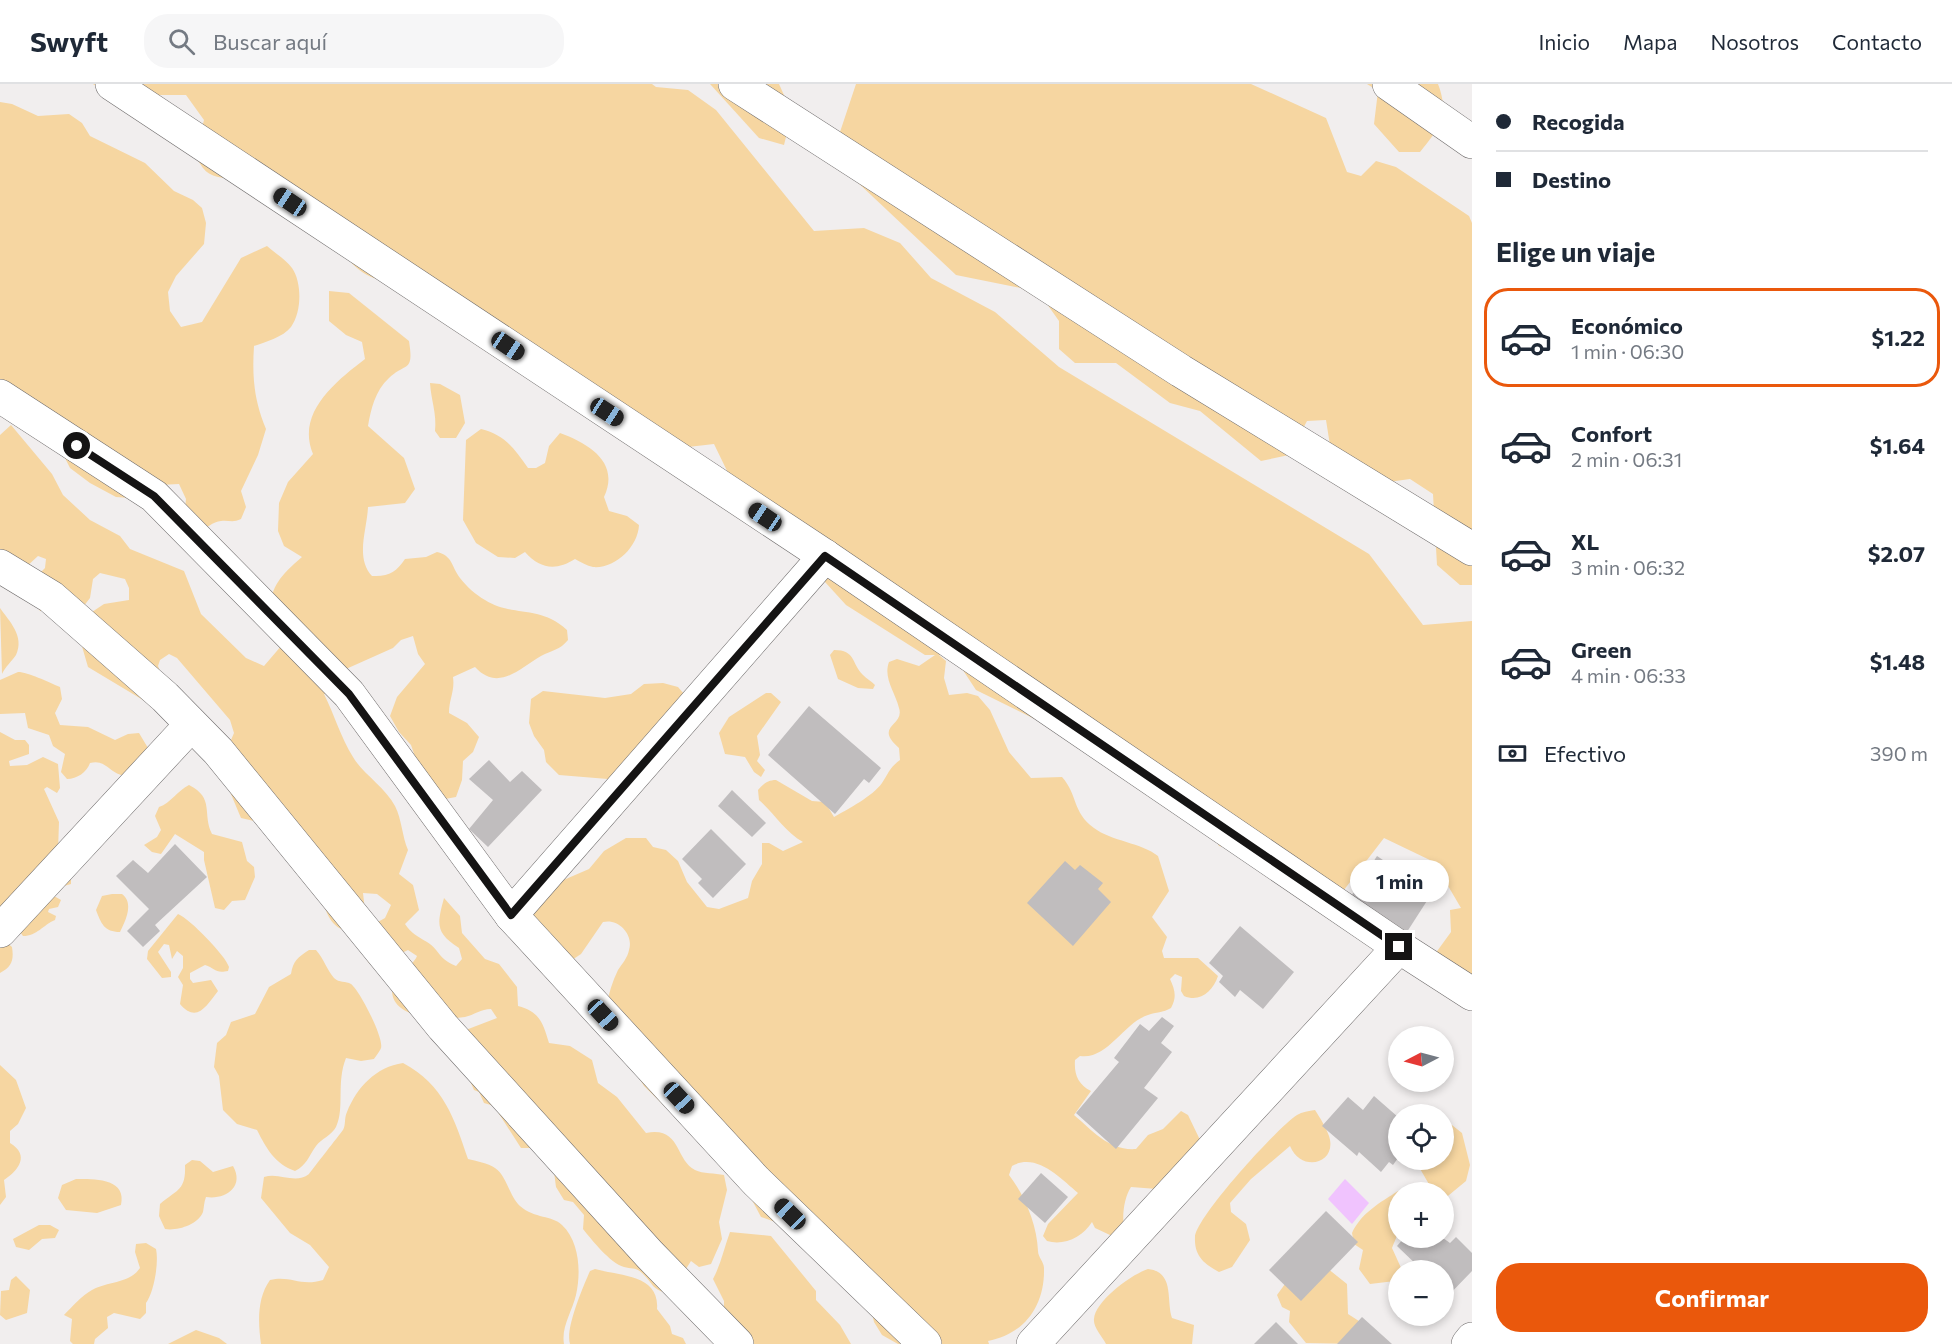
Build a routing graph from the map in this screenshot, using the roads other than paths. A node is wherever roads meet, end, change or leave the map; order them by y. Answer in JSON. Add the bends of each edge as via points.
{"nodes":[{"id":1,"x":112,"y":84,"type":"edge"},
{"id":2,"x":735,"y":84,"type":"edge"},
{"id":3,"x":1389,"y":84,"type":"edge"},
{"id":4,"x":1472,"y":142,"type":"edge"},
{"id":5,"x":0,"y":396,"type":"edge"},
{"id":6,"x":1472,"y":549,"type":"edge"},
{"id":7,"x":825,"y":556,"type":"junction"},
{"id":8,"x":0,"y":566,"type":"edge"},
{"id":9,"x":191,"y":725,"type":"junction"},
{"id":10,"x":511,"y":915,"type":"junction"},
{"id":11,"x":0,"y":931,"type":"edge"},
{"id":12,"x":1399,"y":947,"type":"junction"},
{"id":13,"x":1472,"y":994,"type":"edge"},
{"id":14,"x":1472,"y":1339,"type":"edge"},
{"id":15,"x":737,"y":1344,"type":"edge"},
{"id":16,"x":925,"y":1344,"type":"edge"},
{"id":17,"x":1033,"y":1344,"type":"edge"},
{"id":18,"x":1467,"y":1344,"type":"edge"}],
"edges":[{"from":1,"to":7,"type":"street"},
{"from":2,"to":6,"type":"street","via":[[1181,371]]},
{"from":3,"to":4,"type":"street"},
{"from":5,"to":10,"type":"street","via":[[154,496],[288,631],[349,694]]},
{"from":7,"to":10,"type":"street"},
{"from":7,"to":12,"type":"street"},
{"from":8,"to":9,"type":"street","via":[[51,597],[165,697]]},
{"from":9,"to":11,"type":"street"},
{"from":9,"to":15,"type":"street","via":[[218,751],[443,1027],[650,1255]]},
{"from":10,"to":16,"type":"street","via":[[756,1181]]},
{"from":12,"to":13,"type":"street"},
{"from":12,"to":17,"type":"street"},
{"from":14,"to":18,"type":"street"}]}
